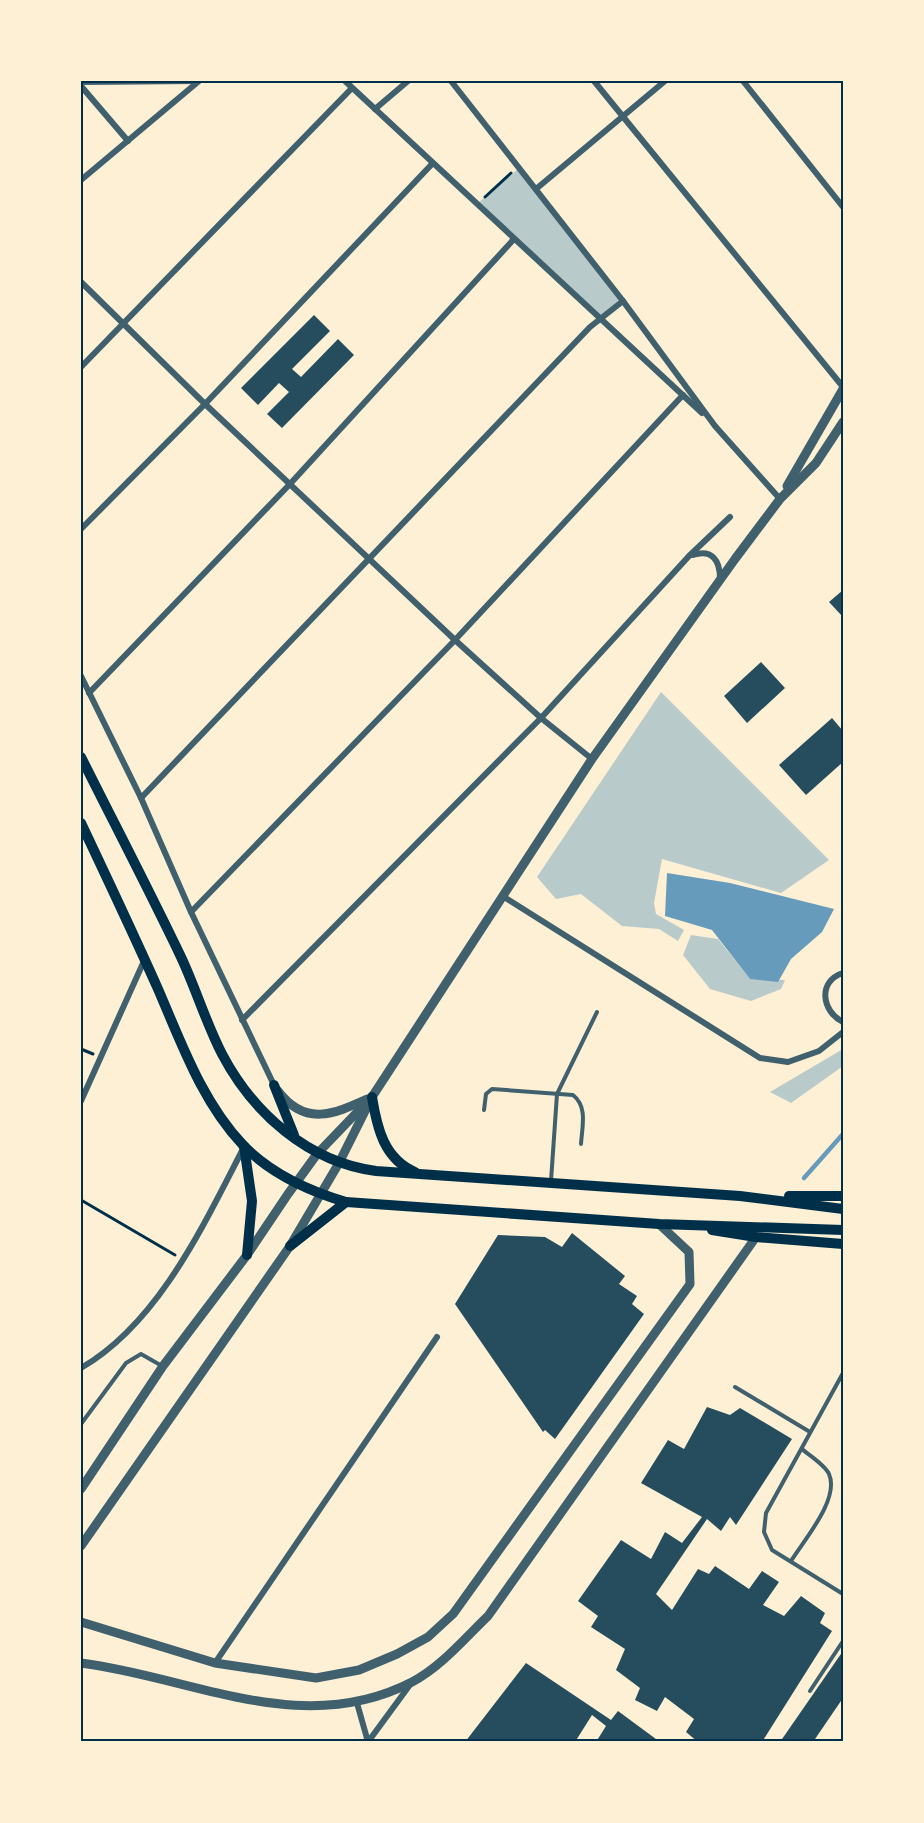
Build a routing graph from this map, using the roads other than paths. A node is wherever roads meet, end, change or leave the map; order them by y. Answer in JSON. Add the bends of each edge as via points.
{"nodes":[{"id":1,"x":199,"y":81,"type":"edge"},
{"id":2,"x":345,"y":81,"type":"edge"},
{"id":3,"x":408,"y":81,"type":"edge"},
{"id":4,"x":451,"y":81,"type":"edge"},
{"id":5,"x":594,"y":81,"type":"edge"},
{"id":6,"x":665,"y":81,"type":"edge"},
{"id":7,"x":743,"y":81,"type":"edge"},
{"id":8,"x":81,"y":84,"type":"edge"},
{"id":9,"x":351,"y":88,"type":"junction"},
{"id":10,"x":375,"y":109,"type":"junction"},
{"id":11,"x":621,"y":116,"type":"junction"},
{"id":12,"x":128,"y":141,"type":"junction"},
{"id":13,"x":432,"y":164,"type":"junction"},
{"id":14,"x":81,"y":180,"type":"edge"},
{"id":15,"x":536,"y":189,"type":"junction"},
{"id":16,"x":843,"y":207,"type":"edge"},
{"id":17,"x":514,"y":239,"type":"junction"},
{"id":18,"x":81,"y":282,"type":"edge"},
{"id":19,"x":623,"y":301,"type":"junction"},
{"id":20,"x":599,"y":318,"type":"junction"},
{"id":21,"x":124,"y":324,"type":"junction"},
{"id":22,"x":81,"y":367,"type":"edge"},
{"id":23,"x":843,"y":388,"type":"edge"},
{"id":24,"x":683,"y":395,"type":"junction"},
{"id":25,"x":205,"y":404,"type":"junction"},
{"id":26,"x":843,"y":422,"type":"edge"},
{"id":27,"x":715,"y":426,"type":"junction"},
{"id":28,"x":290,"y":484,"type":"junction"},
{"id":29,"x":780,"y":499,"type":"junction"},
{"id":30,"x":730,"y":517,"type":"dead end"},
{"id":31,"x":81,"y":530,"type":"edge"},
{"id":32,"x":689,"y":555,"type":"junction"},
{"id":33,"x":372,"y":559,"type":"junction"},
{"id":34,"x":720,"y":579,"type":"junction"},
{"id":35,"x":455,"y":640,"type":"junction"},
{"id":36,"x":81,"y":676,"type":"edge"},
{"id":37,"x":89,"y":693,"type":"junction"},
{"id":38,"x":541,"y":718,"type":"junction"},
{"id":39,"x":81,"y":757,"type":"edge"},
{"id":40,"x":592,"y":759,"type":"junction"},
{"id":41,"x":141,"y":798,"type":"junction"},
{"id":42,"x":81,"y":823,"type":"edge"},
{"id":43,"x":504,"y":897,"type":"junction"},
{"id":44,"x":191,"y":912,"type":"junction"},
{"id":45,"x":145,"y":960,"type":"junction"},
{"id":46,"x":843,"y":973,"type":"edge"},
{"id":47,"x":597,"y":1012,"type":"dead end"},
{"id":48,"x":242,"y":1020,"type":"junction"},
{"id":49,"x":843,"y":1022,"type":"edge"},
{"id":50,"x":843,"y":1032,"type":"edge"},
{"id":51,"x":274,"y":1085,"type":"junction"},
{"id":52,"x":556,"y":1094,"type":"junction"},
{"id":53,"x":372,"y":1097,"type":"junction"},
{"id":54,"x":81,"y":1101,"type":"edge"},
{"id":55,"x":484,"y":1110,"type":"dead end"},
{"id":56,"x":295,"y":1138,"type":"junction"},
{"id":57,"x":581,"y":1144,"type":"dead end"},
{"id":58,"x":244,"y":1146,"type":"junction"},
{"id":59,"x":317,"y":1154,"type":"junction"},
{"id":60,"x":339,"y":1163,"type":"junction"},
{"id":61,"x":421,"y":1175,"type":"junction"},
{"id":62,"x":551,"y":1181,"type":"junction"},
{"id":63,"x":296,"y":1183,"type":"junction"},
{"id":64,"x":320,"y":1194,"type":"junction"},
{"id":65,"x":740,"y":1196,"type":"junction"},
{"id":66,"x":843,"y":1196,"type":"edge"},
{"id":67,"x":346,"y":1202,"type":"junction"},
{"id":68,"x":843,"y":1209,"type":"edge"},
{"id":69,"x":658,"y":1224,"type":"junction"},
{"id":70,"x":701,"y":1225,"type":"junction"},
{"id":71,"x":843,"y":1230,"type":"edge"},
{"id":72,"x":756,"y":1237,"type":"junction"},
{"id":73,"x":843,"y":1244,"type":"edge"},
{"id":74,"x":290,"y":1246,"type":"junction"},
{"id":75,"x":247,"y":1255,"type":"junction"},
{"id":76,"x":437,"y":1337,"type":"dead end"},
{"id":77,"x":162,"y":1366,"type":"junction"},
{"id":78,"x":81,"y":1368,"type":"edge"},
{"id":79,"x":843,"y":1373,"type":"edge"},
{"id":80,"x":735,"y":1387,"type":"dead end"},
{"id":81,"x":81,"y":1424,"type":"edge"},
{"id":82,"x":810,"y":1432,"type":"junction"},
{"id":83,"x":802,"y":1449,"type":"junction"},
{"id":84,"x":81,"y":1489,"type":"edge"},
{"id":85,"x":81,"y":1546,"type":"edge"},
{"id":86,"x":791,"y":1561,"type":"junction"},
{"id":87,"x":843,"y":1594,"type":"edge"},
{"id":88,"x":81,"y":1622,"type":"edge"},
{"id":89,"x":843,"y":1641,"type":"edge"},
{"id":90,"x":81,"y":1663,"type":"edge"},
{"id":91,"x":215,"y":1663,"type":"junction"},
{"id":92,"x":412,"y":1681,"type":"junction"},
{"id":93,"x":810,"y":1690,"type":"dead end"},
{"id":94,"x":357,"y":1703,"type":"junction"}],
"edges":[{"from":1,"to":8,"type":"street"},
{"from":1,"to":12,"type":"street"},
{"from":2,"to":9,"type":"street"},
{"from":3,"to":10,"type":"street"},
{"from":4,"to":15,"type":"street"},
{"from":5,"to":11,"type":"street"},
{"from":6,"to":11,"type":"street"},
{"from":7,"to":16,"type":"street"},
{"from":8,"to":12,"type":"street"},
{"from":9,"to":10,"type":"street"},
{"from":9,"to":21,"type":"street"},
{"from":10,"to":13,"type":"street"},
{"from":11,"to":15,"type":"street"},
{"from":11,"to":23,"type":"street"},
{"from":12,"to":14,"type":"street"},
{"from":13,"to":17,"type":"street"},
{"from":13,"to":25,"type":"street"},
{"from":15,"to":19,"type":"street"},
{"from":17,"to":20,"type":"street"},
{"from":17,"to":28,"type":"street"},
{"from":18,"to":21,"type":"street"},
{"from":19,"to":20,"type":"street"},
{"from":19,"to":27,"type":"street"},
{"from":20,"to":24,"type":"street"},
{"from":20,"to":33,"type":"street"},
{"from":21,"to":22,"type":"street"},
{"from":21,"to":25,"type":"street"},
{"from":23,"to":29,"type":"street"},
{"from":24,"to":27,"type":"street"},
{"from":24,"to":35,"type":"street"},
{"from":25,"to":28,"type":"street"},
{"from":25,"to":31,"type":"street"},
{"from":26,"to":29,"type":"street","via":[[816,463]]},
{"from":27,"to":29,"type":"street"},
{"from":28,"to":33,"type":"street"},
{"from":28,"to":37,"type":"street"},
{"from":29,"to":34,"type":"street"},
{"from":30,"to":32,"type":"street"},
{"from":32,"to":34,"type":"street","via":[[703,551],[711,554],[720,568]]},
{"from":32,"to":38,"type":"street"},
{"from":33,"to":35,"type":"street"},
{"from":33,"to":41,"type":"street"},
{"from":34,"to":40,"type":"street"},
{"from":35,"to":38,"type":"street"},
{"from":35,"to":44,"type":"street"},
{"from":36,"to":37,"type":"street"},
{"from":37,"to":41,"type":"street"},
{"from":38,"to":40,"type":"street"},
{"from":38,"to":48,"type":"street"},
{"from":39,"to":56,"type":"main road","via":[[181,957],[222,1054],[243,1087]]},
{"from":40,"to":43,"type":"street"},
{"from":41,"to":44,"type":"street"},
{"from":42,"to":45,"type":"main road"},
{"from":43,"to":50,"type":"street","via":[[760,1058],[788,1062],[819,1051]]},
{"from":43,"to":53,"type":"street"},
{"from":44,"to":48,"type":"street"},
{"from":45,"to":54,"type":"street"},
{"from":45,"to":58,"type":"main road","via":[[202,1086],[220,1118]]},
{"from":46,"to":49,"type":"street","via":[[831,981],[825,996],[830,1012]]},
{"from":47,"to":52,"type":"lane"},
{"from":48,"to":51,"type":"street"},
{"from":51,"to":53,"type":"street","via":[[293,1105],[319,1115],[333,1115]]},
{"from":51,"to":56,"type":"main road"},
{"from":52,"to":55,"type":"lane","via":[[492,1089],[486,1094]]},
{"from":52,"to":57,"type":"lane","via":[[573,1095],[580,1101]]},
{"from":52,"to":62,"type":"lane"},
{"from":53,"to":59,"type":"street"},
{"from":53,"to":60,"type":"street"},
{"from":53,"to":61,"type":"main road","via":[[386,1148],[395,1160]]},
{"from":56,"to":59,"type":"main road"},
{"from":58,"to":63,"type":"main road"},
{"from":58,"to":75,"type":"main road","via":[[252,1201]]},
{"from":58,"to":78,"type":"street","via":[[181,1258],[132,1329]]},
{"from":59,"to":60,"type":"main road"},
{"from":59,"to":63,"type":"street"},
{"from":60,"to":61,"type":"main road"},
{"from":60,"to":64,"type":"street"},
{"from":61,"to":62,"type":"main road"},
{"from":62,"to":65,"type":"main road"},
{"from":63,"to":64,"type":"main road"},
{"from":63,"to":75,"type":"street"},
{"from":64,"to":67,"type":"main road"},
{"from":64,"to":74,"type":"street"},
{"from":65,"to":66,"type":"main road"},
{"from":65,"to":68,"type":"main road"},
{"from":67,"to":69,"type":"main road"},
{"from":67,"to":74,"type":"main road"},
{"from":69,"to":70,"type":"main road"},
{"from":69,"to":91,"type":"street","via":[[689,1252],[690,1284],[453,1614],[428,1637],[359,1670],[316,1678]]},
{"from":70,"to":71,"type":"main road"},
{"from":70,"to":72,"type":"main road","via":[[719,1232]]},
{"from":72,"to":73,"type":"main road"},
{"from":72,"to":92,"type":"street","via":[[488,1616],[449,1654]]},
{"from":74,"to":85,"type":"street"},
{"from":75,"to":77,"type":"street"},
{"from":76,"to":91,"type":"street"},
{"from":77,"to":81,"type":"lane","via":[[141,1354],[135,1356]]},
{"from":77,"to":84,"type":"street"},
{"from":79,"to":82,"type":"lane"},
{"from":80,"to":82,"type":"lane"},
{"from":82,"to":83,"type":"lane"},
{"from":83,"to":86,"type":"lane","via":[[766,1513],[764,1532],[772,1550]]},
{"from":83,"to":86,"type":"lane","via":[[829,1472],[833,1486],[829,1501]]},
{"from":86,"to":87,"type":"lane"},
{"from":88,"to":91,"type":"street"},
{"from":89,"to":93,"type":"lane"},
{"from":90,"to":94,"type":"street","via":[[255,1702]]},
{"from":92,"to":94,"type":"street"},
{"from":92,"to":94,"type":"street","via":[[368,1742]]}]}
